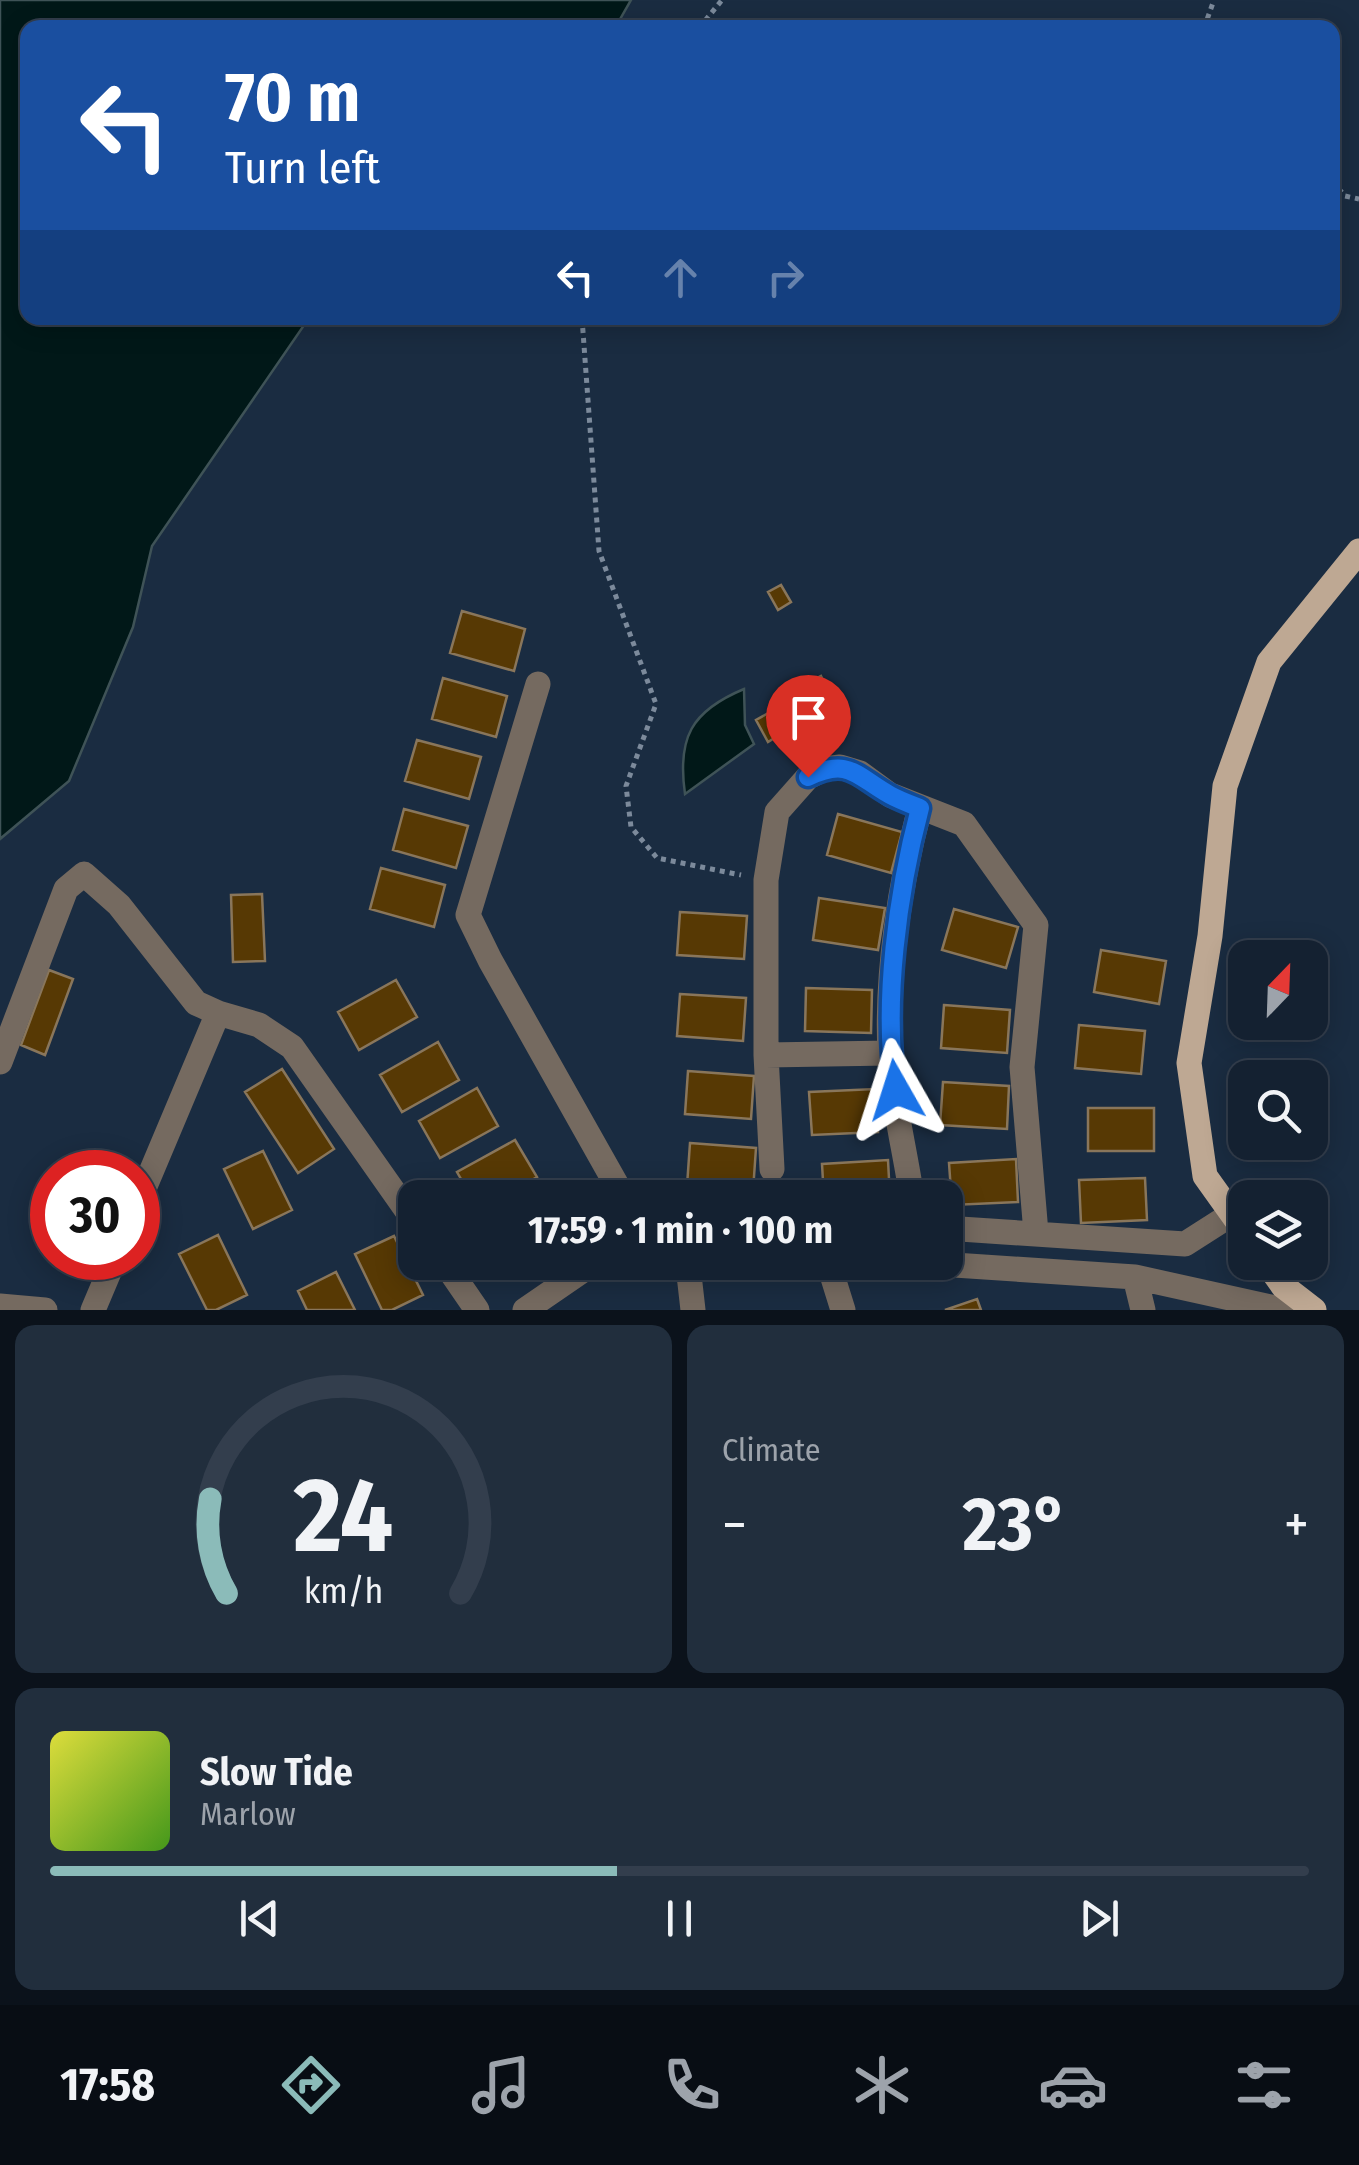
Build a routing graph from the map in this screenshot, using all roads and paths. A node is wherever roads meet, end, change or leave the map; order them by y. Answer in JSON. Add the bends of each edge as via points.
{"nodes":[{"id":1,"x":722,"y":0,"type":"edge"},
{"id":2,"x":706,"y":20,"type":"edge"},
{"id":3,"x":583,"y":325,"type":"edge"},
{"id":4,"x":1359,"y":551,"type":"edge"},
{"id":5,"x":538,"y":684,"type":"dead end"},
{"id":6,"x":920,"y":808,"type":"junction"},
{"id":7,"x":766,"y":880,"type":"junction"},
{"id":8,"x":218,"y":1013,"type":"junction"},
{"id":9,"x":766,"y":1054,"type":"junction"},
{"id":10,"x":890,"y":1054,"type":"junction"},
{"id":11,"x":0,"y":1062,"type":"edge"},
{"id":12,"x":160,"y":1151,"type":"edge"},
{"id":13,"x":772,"y":1169,"type":"dead end"},
{"id":14,"x":614,"y":1180,"type":"edge"},
{"id":15,"x":909,"y":1180,"type":"edge"},
{"id":16,"x":398,"y":1198,"type":"edge"},
{"id":17,"x":1228,"y":1209,"type":"edge"},
{"id":18,"x":1228,"y":1227,"type":"edge"},
{"id":19,"x":963,"y":1229,"type":"edge"},
{"id":20,"x":1036,"y":1233,"type":"junction"},
{"id":21,"x":963,"y":1266,"type":"edge"},
{"id":22,"x":1135,"y":1277,"type":"junction"},
{"id":23,"x":105,"y":1280,"type":"edge"},
{"id":24,"x":456,"y":1280,"type":"edge"},
{"id":25,"x":569,"y":1280,"type":"edge"},
{"id":26,"x":688,"y":1280,"type":"edge"},
{"id":27,"x":834,"y":1280,"type":"edge"},
{"id":28,"x":1279,"y":1280,"type":"edge"},
{"id":29,"x":0,"y":1306,"type":"edge"},
{"id":30,"x":45,"y":1310,"type":"edge"},
{"id":31,"x":92,"y":1310,"type":"edge"},
{"id":32,"x":477,"y":1310,"type":"edge"},
{"id":33,"x":525,"y":1310,"type":"edge"},
{"id":34,"x":693,"y":1310,"type":"edge"},
{"id":35,"x":843,"y":1310,"type":"edge"},
{"id":36,"x":1143,"y":1310,"type":"edge"},
{"id":37,"x":1284,"y":1310,"type":"edge"},
{"id":38,"x":1314,"y":1310,"type":"edge"}],
"edges":[{"from":1,"to":2,"type":"path"},
{"from":3,"to":7,"type":"path","via":[[599,551],[656,704],[626,786],[631,827],[657,858]]},
{"from":4,"to":17,"type":"main road","via":[[1269,662],[1225,786],[1189,1063],[1205,1176]]},
{"from":5,"to":14,"type":"street","via":[[468,915]]},
{"from":6,"to":7,"type":"street","via":[[860,773],[824,769],[777,812]]},
{"from":6,"to":10,"type":"street","via":[[894,967]]},
{"from":6,"to":20,"type":"street","via":[[964,824],[1036,924],[1022,1067]]},
{"from":7,"to":9,"type":"street"},
{"from":8,"to":11,"type":"street","via":[[196,1003],[119,905],[84,874],[66,889]]},
{"from":8,"to":12,"type":"street"},
{"from":8,"to":16,"type":"street","via":[[260,1025],[292,1047]]},
{"from":9,"to":10,"type":"street"},
{"from":9,"to":13,"type":"street"},
{"from":10,"to":15,"type":"street"},
{"from":18,"to":20,"type":"street","via":[[1185,1244]]},
{"from":19,"to":20,"type":"street"},
{"from":21,"to":22,"type":"street"},
{"from":22,"to":36,"type":"street"},
{"from":22,"to":37,"type":"street"},
{"from":23,"to":31,"type":"street"},
{"from":24,"to":32,"type":"street"},
{"from":25,"to":33,"type":"street"},
{"from":26,"to":34,"type":"street"},
{"from":27,"to":35,"type":"street"},
{"from":28,"to":38,"type":"main road"},
{"from":29,"to":30,"type":"street"}]}
